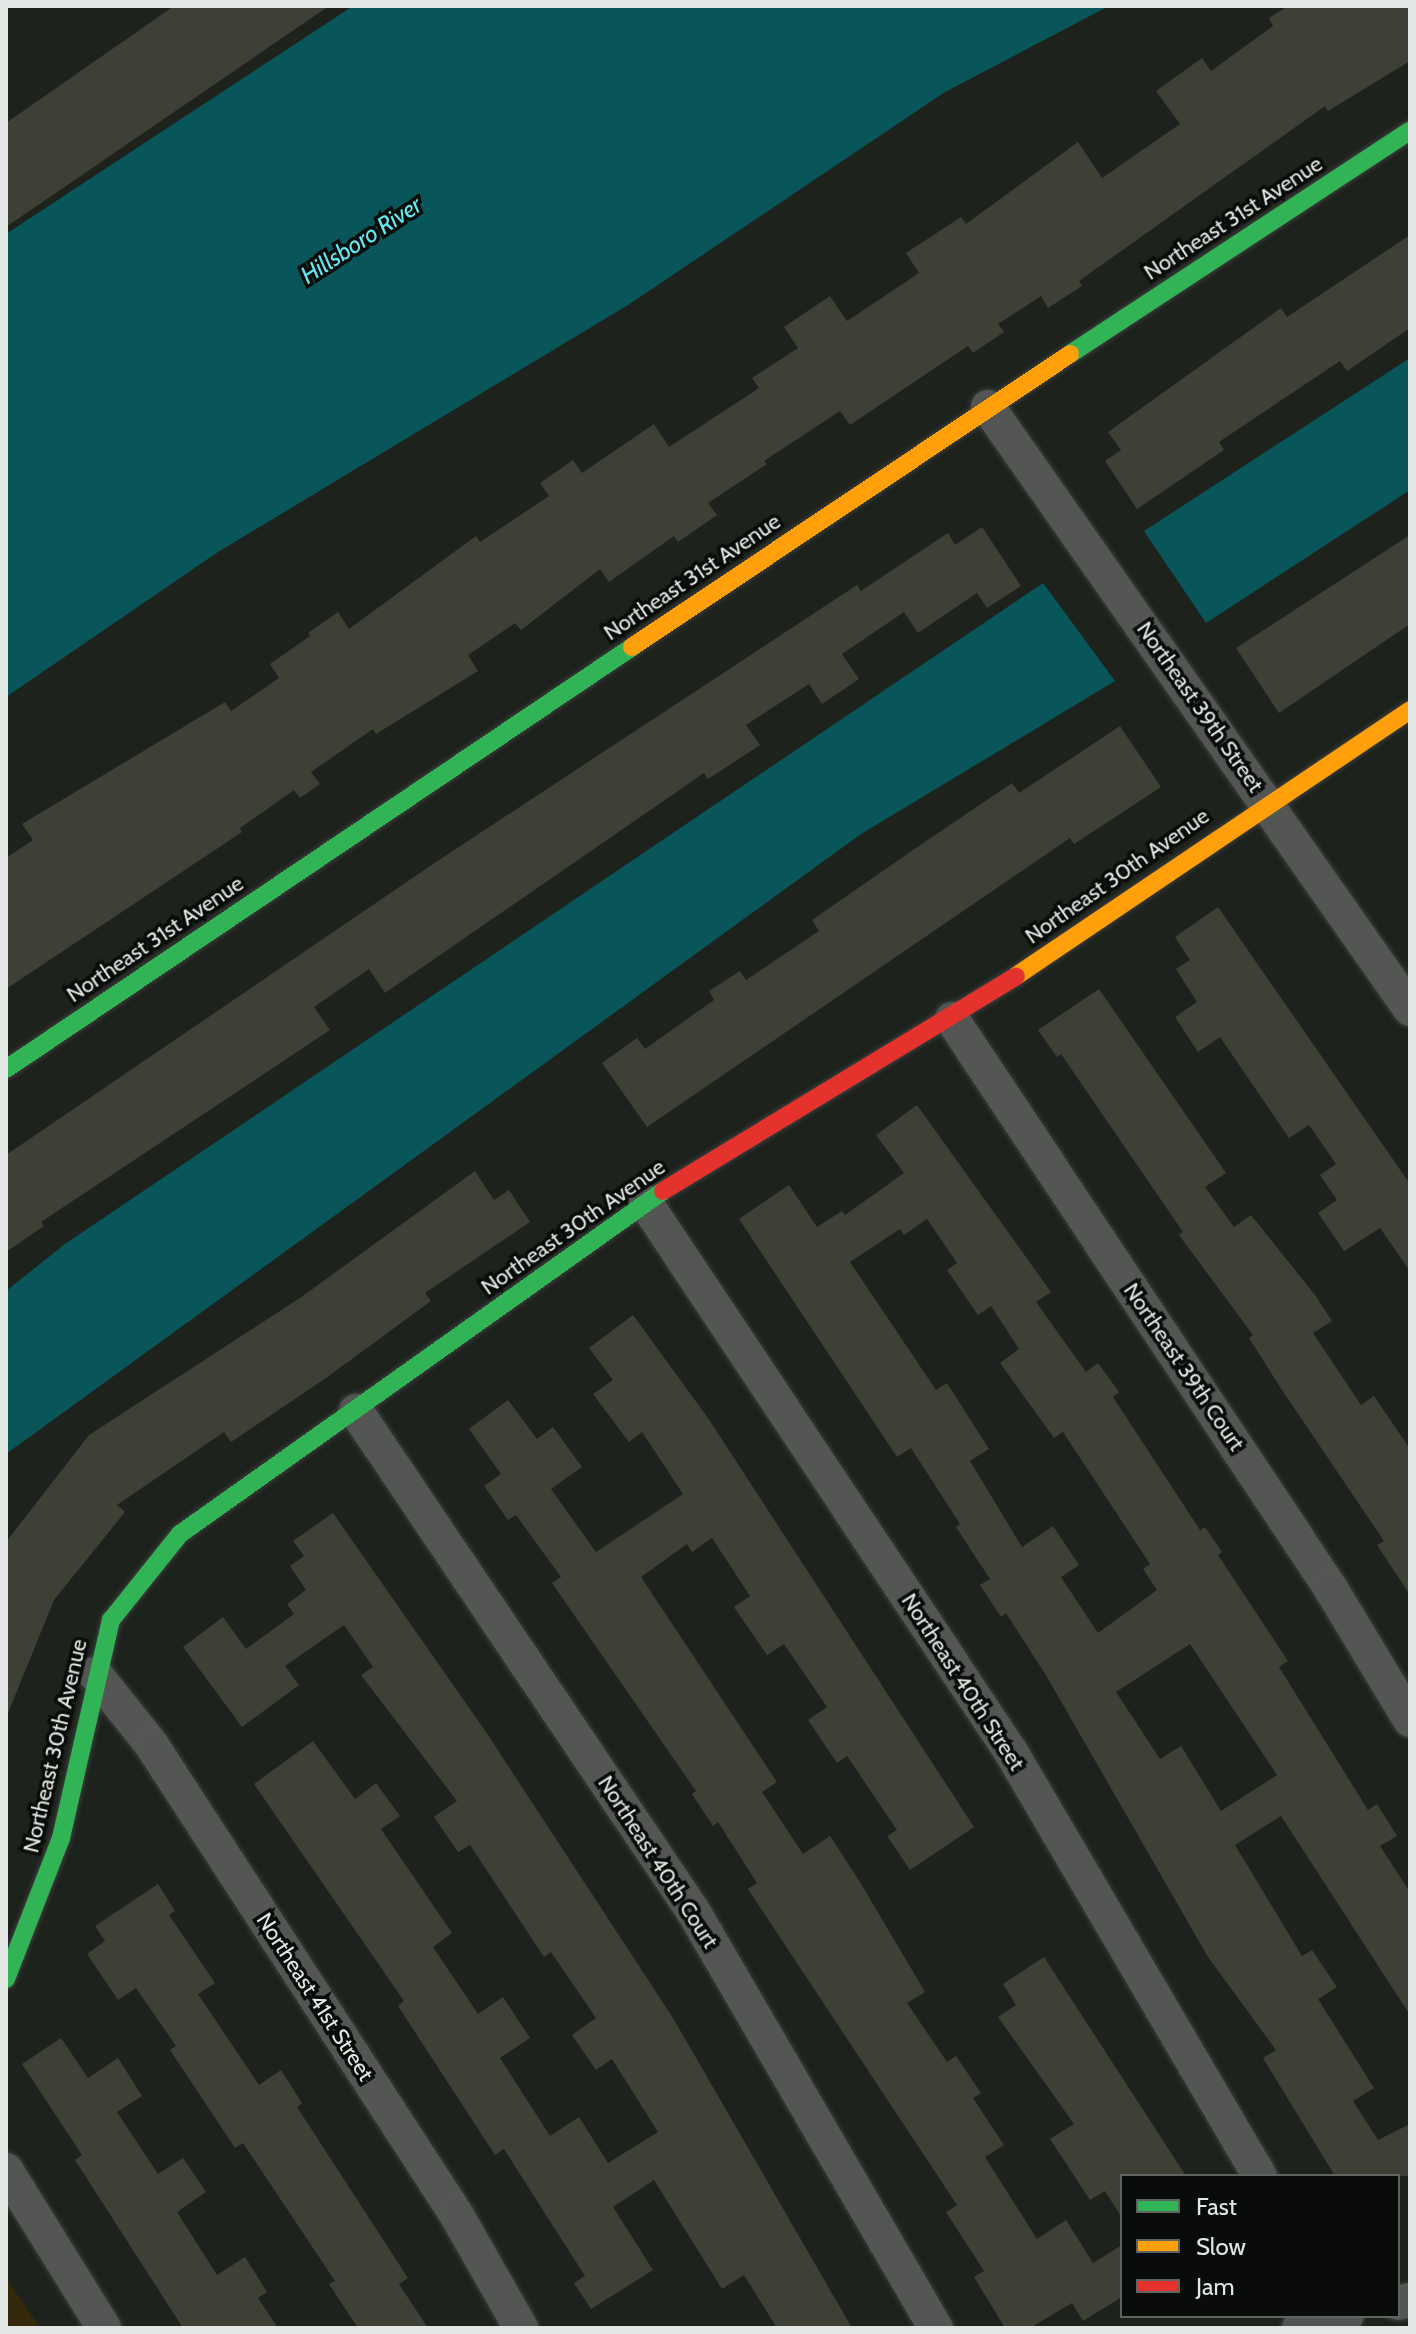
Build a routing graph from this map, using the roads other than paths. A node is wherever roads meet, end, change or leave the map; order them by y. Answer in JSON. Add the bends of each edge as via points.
{"nodes":[{"id":1,"x":1410,"y":131,"type":"edge"},
{"id":2,"x":988,"y":407,"type":"junction"},
{"id":3,"x":1410,"y":710,"type":"edge"},
{"id":4,"x":1267,"y":802,"type":"junction"},
{"id":5,"x":1410,"y":1009,"type":"edge"},
{"id":6,"x":952,"y":1019,"type":"junction"},
{"id":7,"x":6,"y":1069,"type":"edge"},
{"id":8,"x":645,"y":1202,"type":"junction"},
{"id":9,"x":356,"y":1411,"type":"junction"},
{"id":10,"x":95,"y":1674,"type":"junction"},
{"id":11,"x":1410,"y":1720,"type":"edge"},
{"id":12,"x":6,"y":1979,"type":"edge"},
{"id":13,"x":6,"y":2170,"type":"edge"},
{"id":14,"x":1259,"y":2174,"type":"edge"},
{"id":15,"x":1335,"y":2318,"type":"edge"},
{"id":16,"x":104,"y":2328,"type":"edge"},
{"id":17,"x":521,"y":2328,"type":"edge"},
{"id":18,"x":936,"y":2328,"type":"edge"},
{"id":19,"x":1299,"y":2328,"type":"edge"}],
"edges":[{"from":1,"to":2,"type":"street","name":"Northeast 31st Avenue"},
{"from":2,"to":4,"type":"street","name":"Northeast 39th Street"},
{"from":2,"to":7,"type":"street","name":"Northeast 31st Avenue"},
{"from":3,"to":4,"type":"street","name":"Northeast 30th Avenue"},
{"from":4,"to":5,"type":"street","name":"Northeast 39th Street"},
{"from":4,"to":6,"type":"street","name":"Northeast 30th Avenue"},
{"from":6,"to":8,"type":"street","name":"Northeast 30th Avenue"},
{"from":6,"to":11,"type":"street","name":"Northeast 39th Court","via":[[1331,1589]]},
{"from":8,"to":9,"type":"street","name":"Northeast 30th Avenue"},
{"from":8,"to":14,"type":"street","name":"Northeast 40th Street","via":[[1011,1752]]},
{"from":9,"to":10,"type":"street","name":"Northeast 30th Avenue","via":[[180,1534],[111,1620]]},
{"from":9,"to":18,"type":"street","name":"Northeast 40th Court","via":[[693,1911]]},
{"from":10,"to":12,"type":"street","name":"Northeast 30th Avenue","via":[[61,1838]]},
{"from":10,"to":17,"type":"street","name":"Northeast 41st Street","via":[[159,1757],[456,2214]]},
{"from":13,"to":16,"type":"street"},
{"from":15,"to":19,"type":"street"}]}
